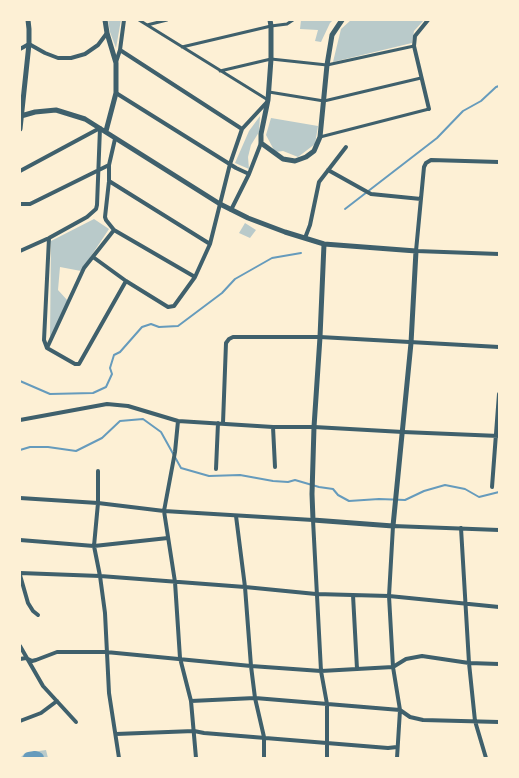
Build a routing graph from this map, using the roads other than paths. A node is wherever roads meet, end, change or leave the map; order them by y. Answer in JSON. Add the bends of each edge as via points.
{"nodes":[{"id":1,"x":28,"y":20,"type":"edge"},
{"id":2,"x":105,"y":20,"type":"edge"},
{"id":3,"x":124,"y":20,"type":"edge"},
{"id":4,"x":139,"y":20,"type":"edge"},
{"id":5,"x":167,"y":20,"type":"edge"},
{"id":6,"x":270,"y":20,"type":"edge"},
{"id":7,"x":293,"y":20,"type":"edge"},
{"id":8,"x":342,"y":20,"type":"edge"},
{"id":9,"x":428,"y":20,"type":"edge"},
{"id":10,"x":147,"y":25,"type":"junction"},
{"id":11,"x":271,"y":26,"type":"junction"},
{"id":12,"x":107,"y":33,"type":"junction"},
{"id":13,"x":29,"y":44,"type":"junction"},
{"id":14,"x":414,"y":46,"type":"junction"},
{"id":15,"x":182,"y":47,"type":"junction"},
{"id":16,"x":20,"y":49,"type":"edge"},
{"id":17,"x":120,"y":50,"type":"junction"},
{"id":18,"x":271,"y":59,"type":"junction"},
{"id":19,"x":116,"y":63,"type":"junction"},
{"id":20,"x":327,"y":65,"type":"junction"},
{"id":21,"x":220,"y":71,"type":"junction"},
{"id":22,"x":421,"y":78,"type":"junction"},
{"id":23,"x":268,"y":92,"type":"junction"},
{"id":24,"x":116,"y":93,"type":"junction"},
{"id":25,"x":268,"y":101,"type":"junction"},
{"id":26,"x":324,"y":101,"type":"junction"},
{"id":27,"x":428,"y":109,"type":"joint"},
{"id":28,"x":20,"y":116,"type":"edge"},
{"id":29,"x":100,"y":128,"type":"junction"},
{"id":30,"x":20,"y":129,"type":"edge"},
{"id":31,"x":242,"y":130,"type":"junction"},
{"id":32,"x":106,"y":131,"type":"junction"},
{"id":33,"x":320,"y":137,"type":"junction"},
{"id":34,"x":115,"y":139,"type":"junction"},
{"id":35,"x":261,"y":143,"type":"junction"},
{"id":36,"x":346,"y":148,"type":"dead end"},
{"id":37,"x":499,"y":162,"type":"edge"},
{"id":38,"x":109,"y":164,"type":"junction"},
{"id":39,"x":230,"y":164,"type":"junction"},
{"id":40,"x":20,"y":170,"type":"edge"},
{"id":41,"x":98,"y":170,"type":"junction"},
{"id":42,"x":328,"y":170,"type":"junction"},
{"id":43,"x":249,"y":174,"type":"junction"},
{"id":44,"x":109,"y":182,"type":"junction"},
{"id":45,"x":421,"y":199,"type":"junction"},
{"id":46,"x":20,"y":204,"type":"edge"},
{"id":47,"x":220,"y":204,"type":"junction"},
{"id":48,"x":231,"y":210,"type":"junction"},
{"id":49,"x":114,"y":230,"type":"junction"},
{"id":50,"x":49,"y":238,"type":"junction"},
{"id":51,"x":305,"y":238,"type":"junction"},
{"id":52,"x":210,"y":244,"type":"junction"},
{"id":53,"x":324,"y":244,"type":"junction"},
{"id":54,"x":20,"y":251,"type":"edge"},
{"id":55,"x":416,"y":251,"type":"junction"},
{"id":56,"x":499,"y":254,"type":"edge"},
{"id":57,"x":93,"y":257,"type":"junction"},
{"id":58,"x":195,"y":277,"type":"junction"},
{"id":59,"x":126,"y":281,"type":"junction"},
{"id":60,"x":320,"y":337,"type":"junction"},
{"id":61,"x":411,"y":343,"type":"junction"},
{"id":62,"x":499,"y":347,"type":"edge"},
{"id":63,"x":47,"y":348,"type":"junction"},
{"id":64,"x":499,"y":394,"type":"edge"},
{"id":65,"x":20,"y":420,"type":"edge"},
{"id":66,"x":178,"y":421,"type":"junction"},
{"id":67,"x":218,"y":423,"type":"junction"},
{"id":68,"x":223,"y":423,"type":"junction"},
{"id":69,"x":273,"y":427,"type":"junction"},
{"id":70,"x":314,"y":427,"type":"junction"},
{"id":71,"x":403,"y":432,"type":"junction"},
{"id":72,"x":498,"y":436,"type":"edge"},
{"id":73,"x":274,"y":467,"type":"dead end"},
{"id":74,"x":216,"y":469,"type":"dead end"},
{"id":75,"x":98,"y":471,"type":"dead end"},
{"id":76,"x":492,"y":487,"type":"dead end"},
{"id":77,"x":20,"y":498,"type":"edge"},
{"id":78,"x":98,"y":503,"type":"junction"},
{"id":79,"x":164,"y":511,"type":"junction"},
{"id":80,"x":236,"y":516,"type":"junction"},
{"id":81,"x":313,"y":520,"type":"junction"},
{"id":82,"x":393,"y":526,"type":"junction"},
{"id":83,"x":461,"y":528,"type":"junction"},
{"id":84,"x":499,"y":530,"type":"edge"},
{"id":85,"x":168,"y":538,"type":"junction"},
{"id":86,"x":20,"y":540,"type":"edge"},
{"id":87,"x":94,"y":546,"type":"junction"},
{"id":88,"x":20,"y":574,"type":"edge"},
{"id":89,"x":100,"y":576,"type":"junction"},
{"id":90,"x":175,"y":582,"type":"junction"},
{"id":91,"x":245,"y":586,"type":"junction"},
{"id":92,"x":316,"y":594,"type":"junction"},
{"id":93,"x":353,"y":595,"type":"junction"},
{"id":94,"x":389,"y":596,"type":"junction"},
{"id":95,"x":465,"y":603,"type":"junction"},
{"id":96,"x":499,"y":607,"type":"edge"},
{"id":97,"x":38,"y":615,"type":"dead end"},
{"id":98,"x":20,"y":646,"type":"edge"},
{"id":99,"x":106,"y":652,"type":"junction"},
{"id":100,"x":26,"y":658,"type":"junction"},
{"id":101,"x":180,"y":658,"type":"junction"},
{"id":102,"x":20,"y":659,"type":"edge"},
{"id":103,"x":469,"y":663,"type":"junction"},
{"id":104,"x":499,"y":664,"type":"edge"},
{"id":105,"x":251,"y":666,"type":"junction"},
{"id":106,"x":393,"y":666,"type":"junction"},
{"id":107,"x":357,"y":669,"type":"junction"},
{"id":108,"x":322,"y":671,"type":"junction"},
{"id":109,"x":255,"y":698,"type":"junction"},
{"id":110,"x":191,"y":701,"type":"junction"},
{"id":111,"x":57,"y":702,"type":"junction"},
{"id":112,"x":327,"y":704,"type":"junction"},
{"id":113,"x":400,"y":710,"type":"junction"},
{"id":114,"x":20,"y":721,"type":"edge"},
{"id":115,"x":475,"y":721,"type":"junction"},
{"id":116,"x":76,"y":722,"type":"dead end"},
{"id":117,"x":499,"y":722,"type":"edge"},
{"id":118,"x":194,"y":731,"type":"junction"},
{"id":119,"x":116,"y":734,"type":"junction"},
{"id":120,"x":264,"y":737,"type":"junction"},
{"id":121,"x":328,"y":743,"type":"junction"},
{"id":122,"x":397,"y":747,"type":"junction"},
{"id":123,"x":119,"y":758,"type":"edge"},
{"id":124,"x":196,"y":758,"type":"edge"},
{"id":125,"x":264,"y":758,"type":"edge"},
{"id":126,"x":327,"y":758,"type":"edge"},
{"id":127,"x":397,"y":758,"type":"edge"},
{"id":128,"x":486,"y":758,"type":"edge"}],
"edges":[{"from":1,"to":13,"type":"street"},
{"from":2,"to":12,"type":"street"},
{"from":3,"to":17,"type":"street"},
{"from":4,"to":10,"type":"street"},
{"from":5,"to":10,"type":"street"},
{"from":6,"to":11,"type":"street"},
{"from":7,"to":11,"type":"street","via":[[287,24]]},
{"from":8,"to":20,"type":"street","via":[[332,35]]},
{"from":9,"to":14,"type":"street","via":[[415,36]]},
{"from":10,"to":15,"type":"street"},
{"from":11,"to":15,"type":"street"},
{"from":11,"to":18,"type":"street"},
{"from":12,"to":13,"type":"street","via":[[91,50],[71,58],[58,58]]},
{"from":12,"to":19,"type":"street"},
{"from":13,"to":16,"type":"street"},
{"from":13,"to":28,"type":"street"},
{"from":14,"to":20,"type":"street"},
{"from":14,"to":22,"type":"street"},
{"from":15,"to":21,"type":"street"},
{"from":17,"to":19,"type":"street"},
{"from":17,"to":31,"type":"street"},
{"from":18,"to":20,"type":"street"},
{"from":18,"to":21,"type":"street"},
{"from":18,"to":23,"type":"street"},
{"from":19,"to":24,"type":"street"},
{"from":20,"to":26,"type":"street"},
{"from":21,"to":25,"type":"street"},
{"from":22,"to":26,"type":"street"},
{"from":22,"to":27,"type":"street"},
{"from":23,"to":25,"type":"street"},
{"from":23,"to":26,"type":"street"},
{"from":24,"to":32,"type":"street"},
{"from":24,"to":39,"type":"street"},
{"from":25,"to":31,"type":"street"},
{"from":25,"to":35,"type":"street"},
{"from":26,"to":33,"type":"street"},
{"from":27,"to":33,"type":"street"},
{"from":28,"to":29,"type":"street","via":[[56,110],[85,119]]},
{"from":28,"to":30,"type":"street"},
{"from":29,"to":32,"type":"street"},
{"from":29,"to":40,"type":"street"},
{"from":29,"to":41,"type":"street"},
{"from":31,"to":39,"type":"street"},
{"from":32,"to":34,"type":"street"},
{"from":33,"to":35,"type":"street","via":[[314,151],[296,161],[283,159]]},
{"from":34,"to":38,"type":"street"},
{"from":34,"to":47,"type":"street"},
{"from":35,"to":43,"type":"street"},
{"from":36,"to":42,"type":"street"},
{"from":37,"to":45,"type":"street","via":[[431,160],[424,168]]},
{"from":38,"to":41,"type":"street"},
{"from":38,"to":44,"type":"street"},
{"from":39,"to":43,"type":"street"},
{"from":39,"to":47,"type":"street"},
{"from":41,"to":46,"type":"street","via":[[30,204]]},
{"from":41,"to":50,"type":"street","via":[[96,209],[87,217]]},
{"from":42,"to":45,"type":"street","via":[[371,194]]},
{"from":42,"to":51,"type":"street","via":[[319,182]]},
{"from":43,"to":48,"type":"street"},
{"from":44,"to":49,"type":"street","via":[[105,217]]},
{"from":44,"to":52,"type":"street"},
{"from":45,"to":55,"type":"street"},
{"from":47,"to":48,"type":"street"},
{"from":47,"to":52,"type":"street"},
{"from":48,"to":51,"type":"street"},
{"from":49,"to":57,"type":"street"},
{"from":49,"to":58,"type":"street"},
{"from":50,"to":54,"type":"street"},
{"from":50,"to":63,"type":"street","via":[[44,340]]},
{"from":51,"to":53,"type":"street"},
{"from":52,"to":58,"type":"street"},
{"from":53,"to":55,"type":"street"},
{"from":53,"to":60,"type":"street"},
{"from":55,"to":56,"type":"street"},
{"from":55,"to":61,"type":"street"},
{"from":57,"to":59,"type":"street"},
{"from":57,"to":63,"type":"street","via":[[81,274]]},
{"from":58,"to":59,"type":"street","via":[[174,306],[168,307]]},
{"from":59,"to":63,"type":"street","via":[[79,364]]},
{"from":60,"to":61,"type":"street"},
{"from":60,"to":68,"type":"street","via":[[229,339],[226,343]]},
{"from":60,"to":70,"type":"street"},
{"from":61,"to":62,"type":"street"},
{"from":61,"to":71,"type":"street"},
{"from":64,"to":72,"type":"street"},
{"from":65,"to":66,"type":"street","via":[[107,404],[128,406]]},
{"from":66,"to":67,"type":"street"},
{"from":66,"to":79,"type":"street"},
{"from":67,"to":68,"type":"street"},
{"from":67,"to":74,"type":"street"},
{"from":68,"to":69,"type":"street"},
{"from":69,"to":70,"type":"street"},
{"from":69,"to":73,"type":"street"},
{"from":70,"to":71,"type":"street"},
{"from":70,"to":81,"type":"street"},
{"from":71,"to":72,"type":"street"},
{"from":71,"to":82,"type":"street"},
{"from":72,"to":76,"type":"street"},
{"from":75,"to":78,"type":"street"},
{"from":77,"to":78,"type":"street"},
{"from":78,"to":79,"type":"street"},
{"from":78,"to":87,"type":"street"},
{"from":79,"to":80,"type":"street"},
{"from":79,"to":85,"type":"street"},
{"from":80,"to":81,"type":"street"},
{"from":80,"to":91,"type":"street"},
{"from":81,"to":82,"type":"street"},
{"from":81,"to":92,"type":"street"},
{"from":82,"to":83,"type":"street"},
{"from":82,"to":94,"type":"street"},
{"from":83,"to":84,"type":"street"},
{"from":83,"to":95,"type":"street"},
{"from":85,"to":87,"type":"street"},
{"from":85,"to":90,"type":"street"},
{"from":86,"to":87,"type":"street"},
{"from":87,"to":89,"type":"street"},
{"from":88,"to":89,"type":"street"},
{"from":88,"to":97,"type":"street","via":[[28,603]]},
{"from":89,"to":90,"type":"street"},
{"from":89,"to":99,"type":"street","via":[[105,613]]},
{"from":90,"to":91,"type":"street"},
{"from":90,"to":101,"type":"street"},
{"from":91,"to":92,"type":"street"},
{"from":91,"to":105,"type":"street"},
{"from":92,"to":93,"type":"street"},
{"from":92,"to":108,"type":"street"},
{"from":93,"to":94,"type":"street"},
{"from":93,"to":107,"type":"street"},
{"from":94,"to":95,"type":"street"},
{"from":94,"to":106,"type":"street"},
{"from":95,"to":96,"type":"street"},
{"from":95,"to":103,"type":"street"},
{"from":98,"to":100,"type":"street"},
{"from":99,"to":100,"type":"street","via":[[57,652],[32,661]]},
{"from":99,"to":101,"type":"street"},
{"from":99,"to":119,"type":"street"},
{"from":100,"to":102,"type":"street"},
{"from":100,"to":111,"type":"street","via":[[42,686]]},
{"from":101,"to":105,"type":"street"},
{"from":101,"to":110,"type":"street"},
{"from":103,"to":104,"type":"street"},
{"from":103,"to":106,"type":"street","via":[[422,656],[406,659]]},
{"from":103,"to":115,"type":"street"},
{"from":105,"to":108,"type":"street"},
{"from":105,"to":109,"type":"street"},
{"from":106,"to":107,"type":"street"},
{"from":106,"to":113,"type":"street"},
{"from":107,"to":108,"type":"street"},
{"from":108,"to":112,"type":"street"},
{"from":109,"to":110,"type":"street"},
{"from":109,"to":112,"type":"street"},
{"from":109,"to":120,"type":"street"},
{"from":110,"to":118,"type":"street"},
{"from":111,"to":114,"type":"street","via":[[41,713]]},
{"from":111,"to":116,"type":"street"},
{"from":112,"to":113,"type":"street"},
{"from":112,"to":121,"type":"street"},
{"from":113,"to":115,"type":"street","via":[[410,717],[423,720]]},
{"from":113,"to":122,"type":"street"},
{"from":115,"to":117,"type":"street"},
{"from":115,"to":128,"type":"street"},
{"from":118,"to":119,"type":"street"},
{"from":118,"to":120,"type":"street"},
{"from":118,"to":124,"type":"street"},
{"from":119,"to":123,"type":"street"},
{"from":120,"to":121,"type":"street"},
{"from":120,"to":125,"type":"street"},
{"from":121,"to":122,"type":"street"},
{"from":121,"to":126,"type":"street"},
{"from":122,"to":127,"type":"street"}]}
